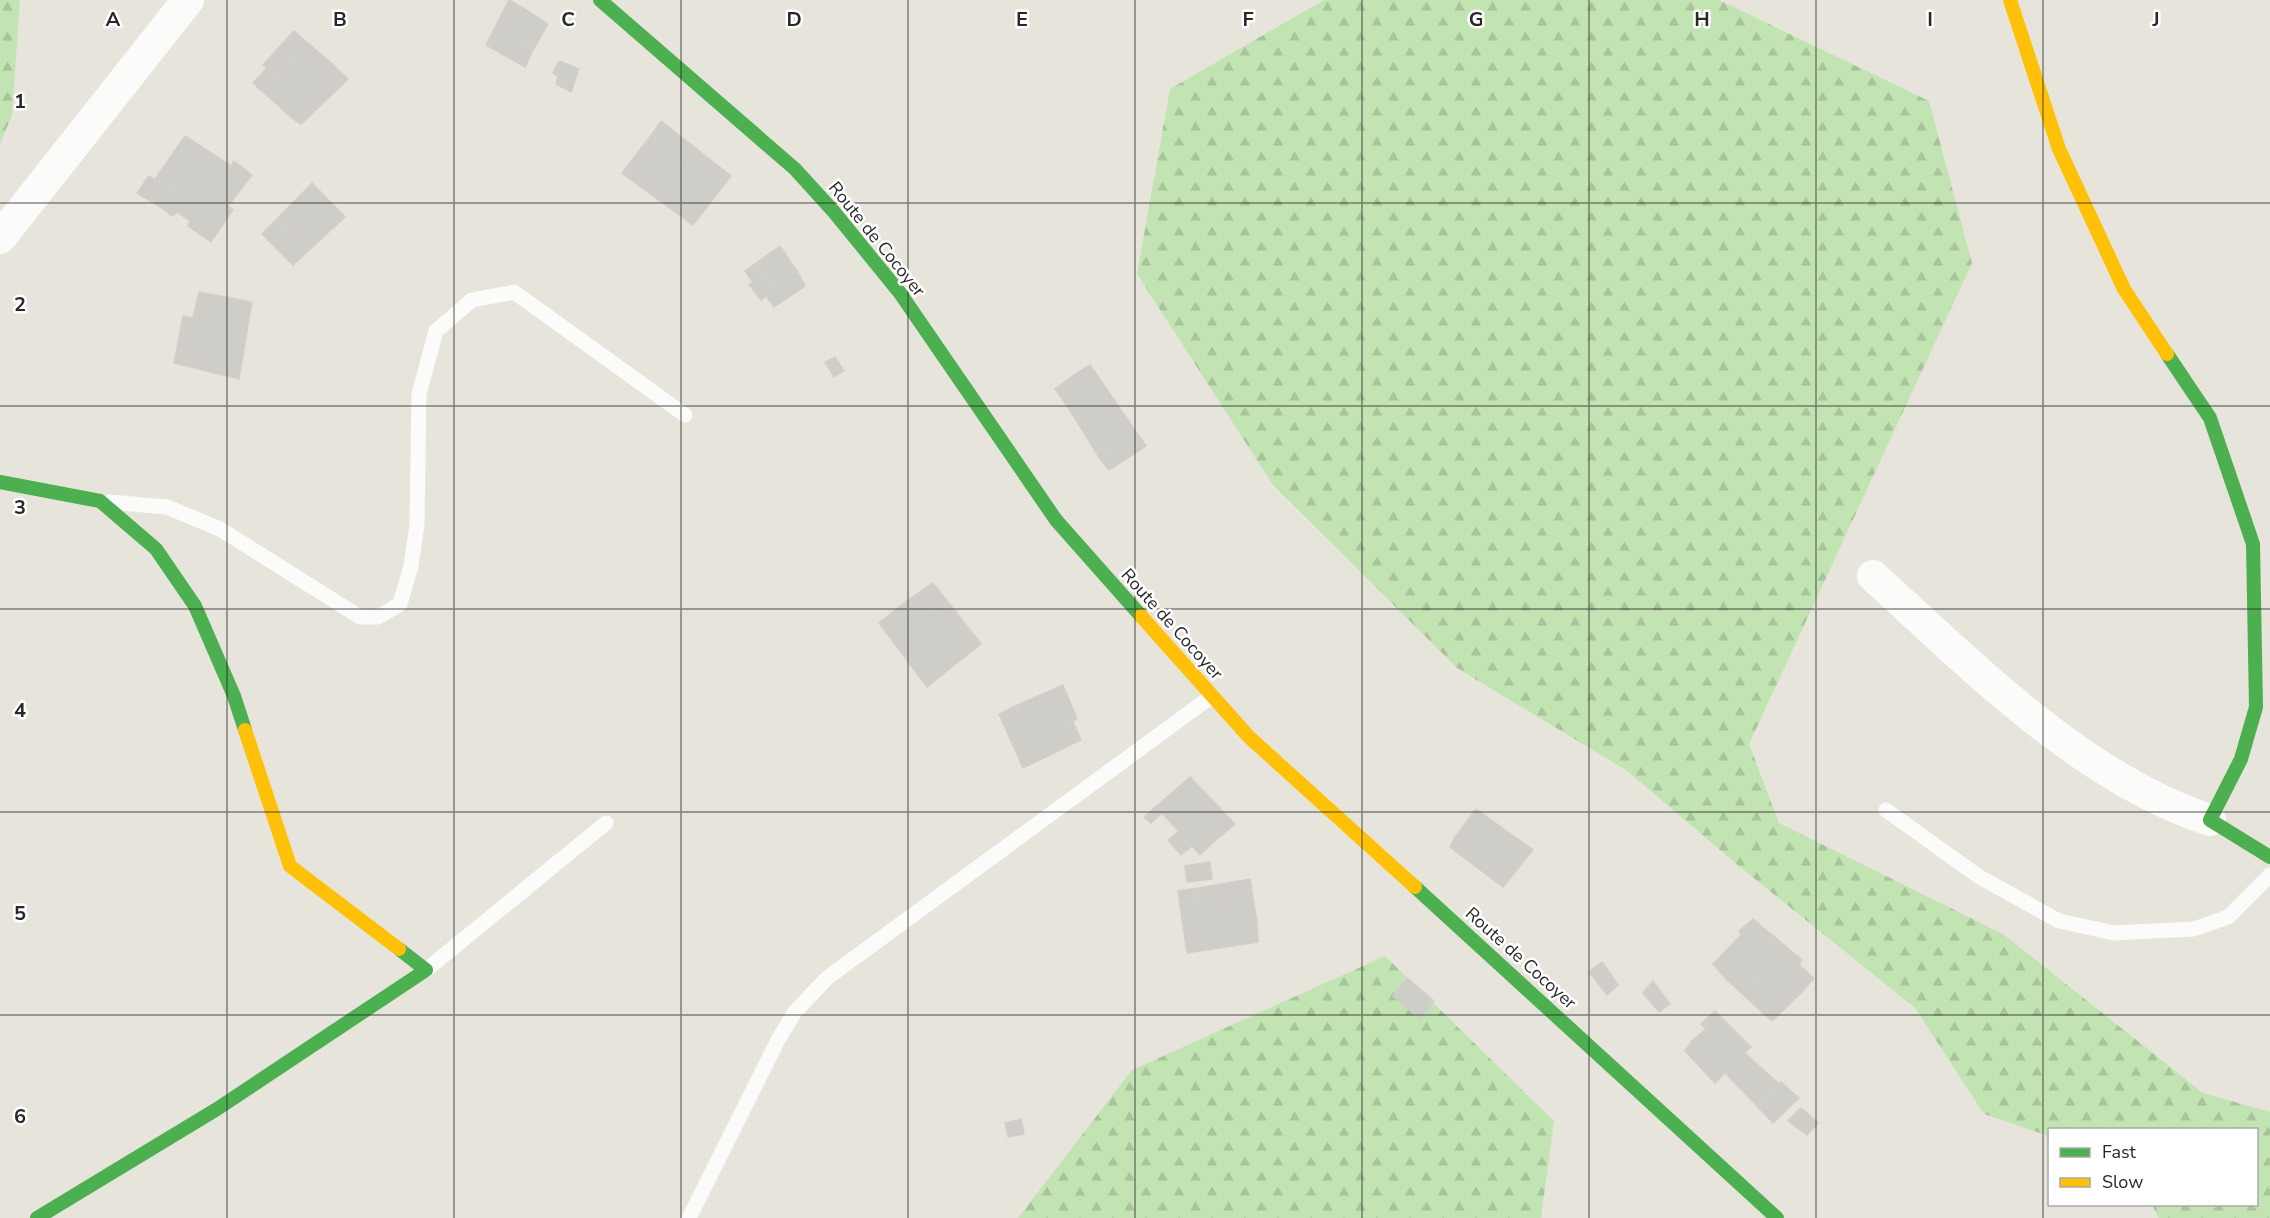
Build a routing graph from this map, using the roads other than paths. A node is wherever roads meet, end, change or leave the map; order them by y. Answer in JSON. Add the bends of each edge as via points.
{"nodes":[{"id":1,"x":188,"y":0,"type":"edge"},
{"id":2,"x":600,"y":0,"type":"edge"},
{"id":3,"x":2010,"y":0,"type":"edge"},
{"id":4,"x":0,"y":238,"type":"edge"},
{"id":5,"x":685,"y":415,"type":"dead end"},
{"id":6,"x":0,"y":482,"type":"edge"},
{"id":7,"x":100,"y":501,"type":"junction"},
{"id":8,"x":1873,"y":576,"type":"dead end"},
{"id":9,"x":1212,"y":696,"type":"junction"},
{"id":10,"x":1886,"y":810,"type":"dead end"},
{"id":11,"x":2210,"y":820,"type":"junction"},
{"id":12,"x":606,"y":824,"type":"dead end"},
{"id":13,"x":2270,"y":857,"type":"edge"},
{"id":14,"x":2270,"y":875,"type":"edge"},
{"id":15,"x":426,"y":970,"type":"junction"},
{"id":16,"x":37,"y":1218,"type":"edge"},
{"id":17,"x":689,"y":1218,"type":"edge"},
{"id":18,"x":1777,"y":1218,"type":"edge"}],
"edges":[{"from":1,"to":4,"type":"street"},
{"from":2,"to":9,"type":"street","name":"Route de Cocoyer","via":[[795,169],[834,212],[900,293],[1056,520]]},
{"from":3,"to":11,"type":"street","via":[[2059,148],[2124,289],[2210,418],[2253,544],[2256,707],[2241,759]]},
{"from":5,"to":7,"type":"lane","via":[[514,292],[472,300],[436,331],[419,394],[417,524],[411,566],[400,604],[378,617],[360,617],[220,529],[167,507]]},
{"from":6,"to":7,"type":"street"},
{"from":7,"to":15,"type":"street","via":[[156,549],[195,606],[234,696],[290,866]]},
{"from":8,"to":11,"type":"street","via":[[2008,699],[2120,779],[2176,809]]},
{"from":9,"to":17,"type":"lane","via":[[827,978],[794,1013],[778,1040]]},
{"from":9,"to":18,"type":"street","name":"Route de Cocoyer","via":[[1249,737]]},
{"from":10,"to":14,"type":"lane","via":[[1978,876],[2059,921],[2114,933],[2194,929],[2228,917]]},
{"from":11,"to":13,"type":"street"},
{"from":12,"to":15,"type":"lane"},
{"from":15,"to":16,"type":"street","via":[[217,1109]]}]}
